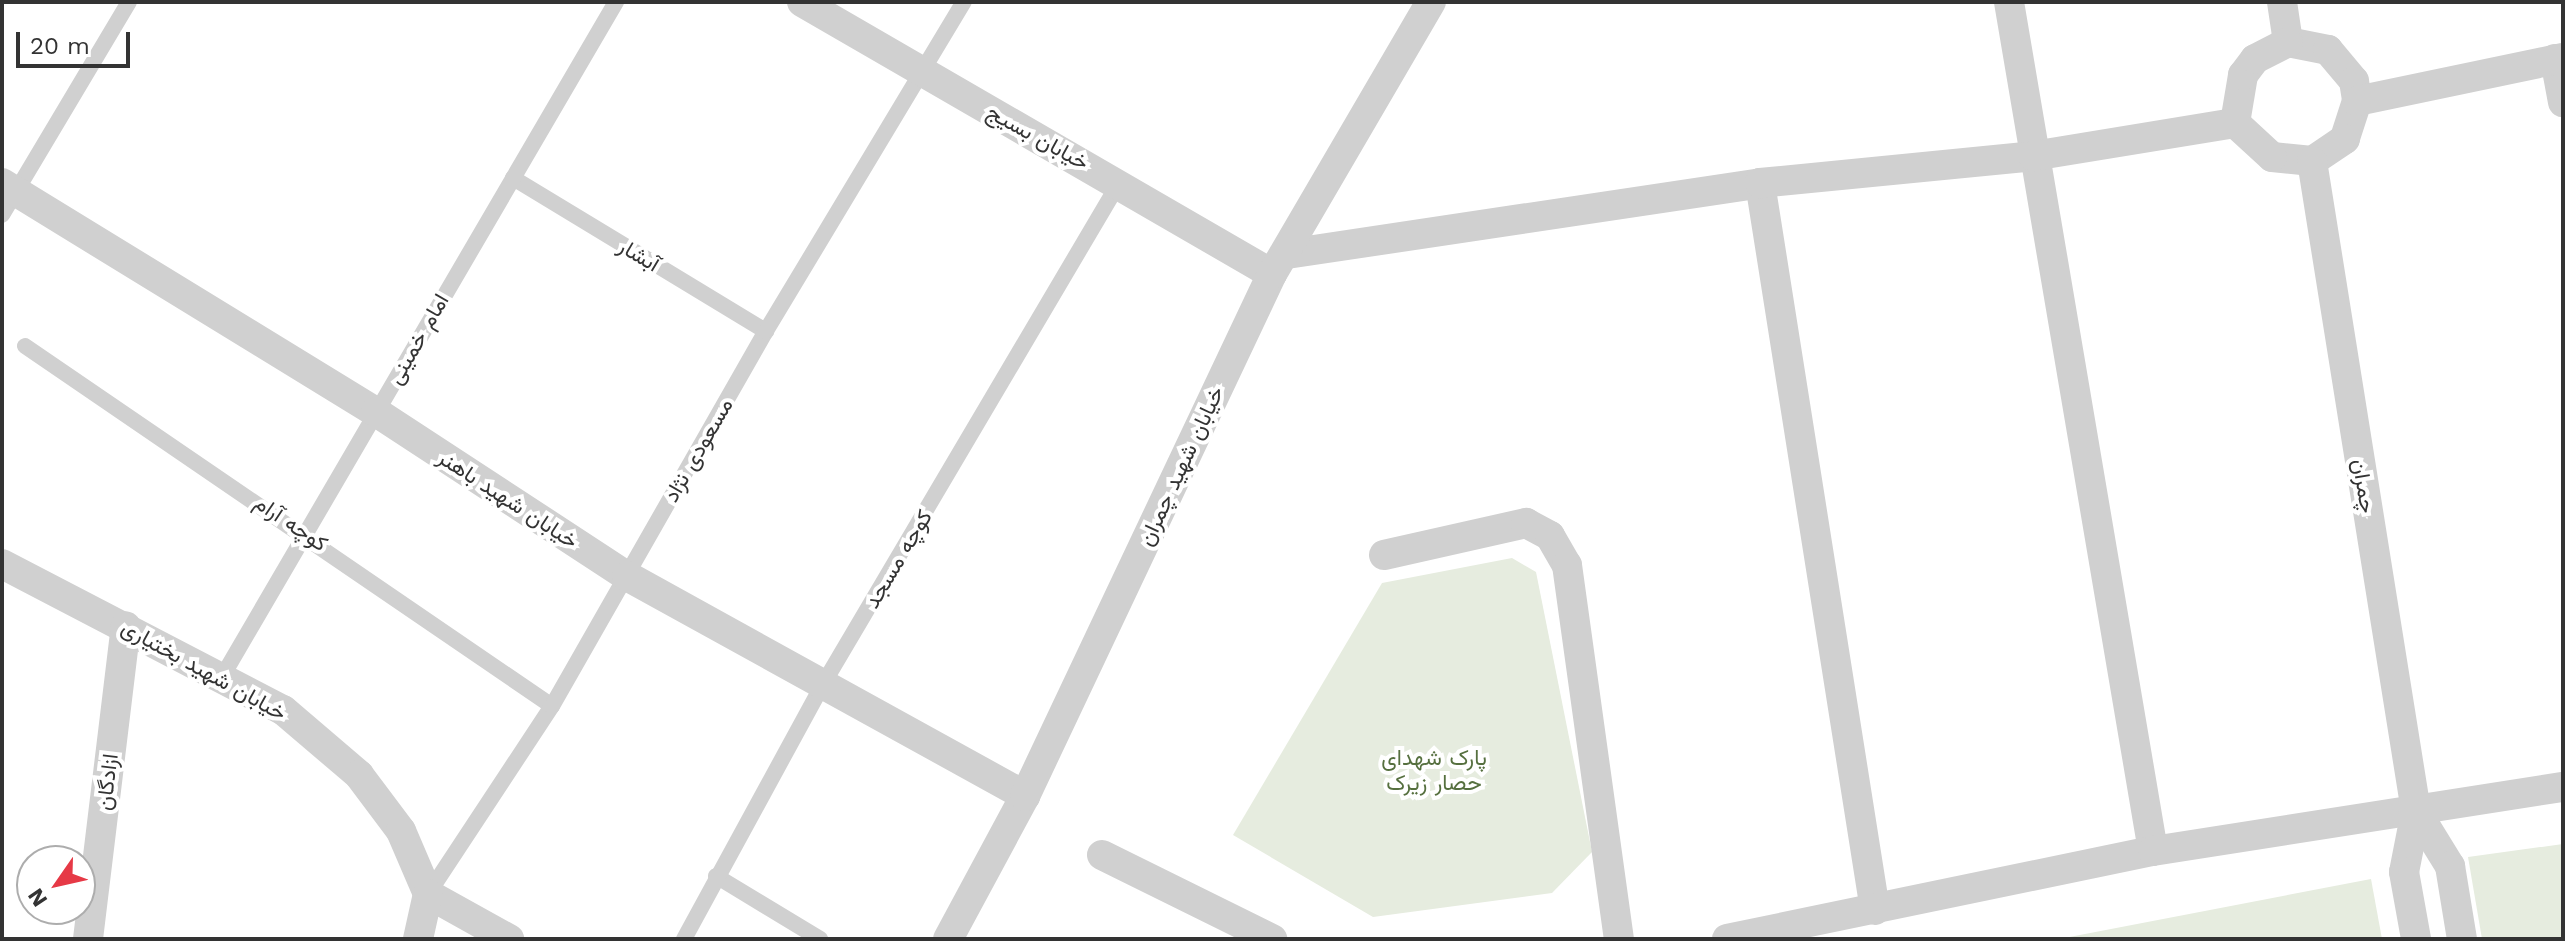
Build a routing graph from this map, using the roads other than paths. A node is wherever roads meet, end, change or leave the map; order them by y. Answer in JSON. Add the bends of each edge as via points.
{"nodes":[{"id":1,"x":129,"y":2,"type":"edge"},
{"id":2,"x":616,"y":2,"type":"edge"},
{"id":3,"x":802,"y":2,"type":"edge"},
{"id":4,"x":964,"y":2,"type":"edge"},
{"id":5,"x":1431,"y":2,"type":"edge"},
{"id":6,"x":2009,"y":2,"type":"edge"},
{"id":7,"x":2282,"y":2,"type":"edge"},
{"id":8,"x":2288,"y":42,"type":"junction"},
{"id":9,"x":2559,"y":59,"type":"edge"},
{"id":10,"x":924,"y":73,"type":"junction"},
{"id":11,"x":2357,"y":101,"type":"junction"},
{"id":12,"x":2563,"y":102,"type":"edge"},
{"id":13,"x":2235,"y":123,"type":"junction"},
{"id":14,"x":2033,"y":156,"type":"junction"},
{"id":15,"x":2312,"y":161,"type":"junction"},
{"id":16,"x":513,"y":178,"type":"junction"},
{"id":17,"x":1119,"y":183,"type":"junction"},
{"id":18,"x":1760,"y":183,"type":"junction"},
{"id":19,"x":6,"y":196,"type":"edge"},
{"id":20,"x":1280,"y":264,"type":"junction"},
{"id":21,"x":766,"y":331,"type":"junction"},
{"id":22,"x":25,"y":346,"type":"dead end"},
{"id":23,"x":376,"y":412,"type":"junction"},
{"id":24,"x":308,"y":534,"type":"junction"},
{"id":25,"x":1384,"y":555,"type":"dead end"},
{"id":26,"x":2,"y":564,"type":"edge"},
{"id":27,"x":627,"y":576,"type":"junction"},
{"id":28,"x":126,"y":626,"type":"junction"},
{"id":29,"x":222,"y":677,"type":"junction"},
{"id":30,"x":822,"y":686,"type":"junction"},
{"id":31,"x":552,"y":706,"type":"junction"},
{"id":32,"x":2563,"y":787,"type":"edge"},
{"id":33,"x":1025,"y":796,"type":"junction"},
{"id":34,"x":2416,"y":811,"type":"junction"},
{"id":35,"x":2153,"y":851,"type":"junction"},
{"id":36,"x":1102,"y":855,"type":"dead end"},
{"id":37,"x":716,"y":876,"type":"junction"},
{"id":38,"x":428,"y":894,"type":"junction"},
{"id":39,"x":1875,"y":910,"type":"junction"},
{"id":40,"x":88,"y":939,"type":"edge"},
{"id":41,"x":418,"y":939,"type":"edge"},
{"id":42,"x":509,"y":939,"type":"edge"},
{"id":43,"x":684,"y":939,"type":"edge"},
{"id":44,"x":820,"y":939,"type":"edge"},
{"id":45,"x":948,"y":939,"type":"edge"},
{"id":46,"x":1272,"y":939,"type":"edge"},
{"id":47,"x":1619,"y":939,"type":"edge"},
{"id":48,"x":1727,"y":939,"type":"edge"},
{"id":49,"x":2416,"y":939,"type":"edge"},
{"id":50,"x":2462,"y":939,"type":"edge"}],
"edges":[{"from":1,"to":19,"type":"lane"},
{"from":2,"to":16,"type":"lane","name":"امام خمینی"},
{"from":3,"to":10,"type":"street","name":"خیابان بسیج"},
{"from":4,"to":10,"type":"lane","name":"مسعودی نژاد"},
{"from":5,"to":20,"type":"street","name":"خیابان شهید چمران"},
{"from":6,"to":14,"type":"street"},
{"from":7,"to":8,"type":"street"},
{"from":8,"to":11,"type":"street","via":[[2328,50],[2343,63]]},
{"from":8,"to":13,"type":"street","via":[[2255,59],[2243,75]]},
{"from":9,"to":11,"type":"street"},
{"from":9,"to":12,"type":"street"},
{"from":10,"to":17,"type":"street","name":"خیابان بسیج"},
{"from":10,"to":21,"type":"lane","name":"مسعودی نژاد"},
{"from":11,"to":15,"type":"street","via":[[2345,139]]},
{"from":13,"to":14,"type":"street"},
{"from":13,"to":15,"type":"street","via":[[2272,157]]},
{"from":14,"to":18,"type":"street"},
{"from":14,"to":35,"type":"street"},
{"from":15,"to":34,"type":"street","name":"چمران"},
{"from":16,"to":21,"type":"lane","name":"آبشار"},
{"from":16,"to":23,"type":"lane","name":"امام خمینی"},
{"from":17,"to":20,"type":"street","name":"خیابان بسیج"},
{"from":17,"to":30,"type":"lane","name":"کوچه مسجد"},
{"from":18,"to":20,"type":"street"},
{"from":18,"to":39,"type":"street"},
{"from":19,"to":23,"type":"street","name":"خیابان شهید باهنر"},
{"from":20,"to":33,"type":"street","name":"خیابان شهید چمران"},
{"from":21,"to":27,"type":"lane","name":"مسعودی نژاد"},
{"from":22,"to":24,"type":"lane","name":"کوچه آرام"},
{"from":23,"to":24,"type":"lane","name":"امام خمینی"},
{"from":23,"to":27,"type":"street","name":"خیابان شهید باهنر"},
{"from":24,"to":29,"type":"lane","name":"امام خمینی"},
{"from":24,"to":31,"type":"lane","name":"کوچه آرام"},
{"from":25,"to":47,"type":"street","via":[[1526,523],[1550,536],[1567,565]]},
{"from":26,"to":28,"type":"street","name":"خیابان شهید بختیاری"},
{"from":27,"to":30,"type":"street","name":"خیابان شهید باهنر"},
{"from":27,"to":31,"type":"lane","name":"مسعودی نژاد"},
{"from":28,"to":29,"type":"street","name":"خیابان شهید بختیاری"},
{"from":28,"to":40,"type":"street","name":"ازادگان"},
{"from":29,"to":38,"type":"street","name":"خیابان شهید بختیاری","via":[[283,710],[359,775],[401,831]]},
{"from":30,"to":33,"type":"street","name":"خیابان شهید باهنر"},
{"from":30,"to":37,"type":"lane","name":"کوچه مسجد"},
{"from":31,"to":38,"type":"lane","name":"مسعودی نژاد"},
{"from":32,"to":34,"type":"street"},
{"from":33,"to":45,"type":"street","name":"خیابان شهید چمران"},
{"from":34,"to":35,"type":"street"},
{"from":34,"to":49,"type":"street","via":[[2404,872]]},
{"from":34,"to":50,"type":"street","via":[[2450,866]]},
{"from":35,"to":39,"type":"street"},
{"from":36,"to":46,"type":"street"},
{"from":37,"to":43,"type":"lane","name":"کوچه مسجد"},
{"from":37,"to":44,"type":"lane"},
{"from":38,"to":41,"type":"street"},
{"from":38,"to":42,"type":"street"},
{"from":39,"to":48,"type":"street"}]}
